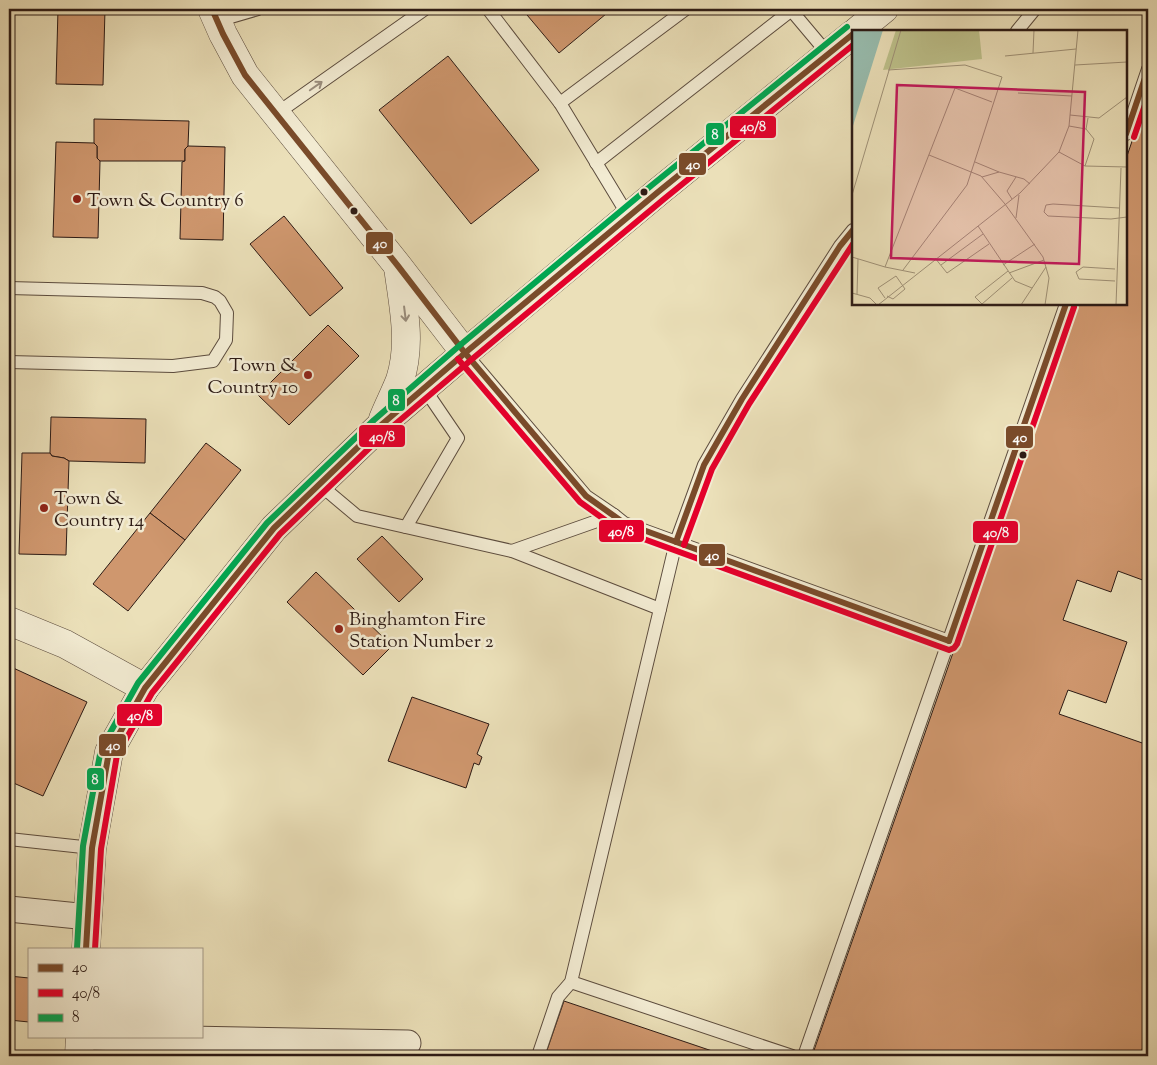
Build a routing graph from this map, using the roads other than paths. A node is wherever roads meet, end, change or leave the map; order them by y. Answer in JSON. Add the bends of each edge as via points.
{"nodes":[{"id":1,"x":258,"y":9,"type":"edge"},
{"id":2,"x":425,"y":9,"type":"edge"},
{"id":3,"x":488,"y":9,"type":"edge"},
{"id":4,"x":686,"y":9,"type":"edge"},
{"id":5,"x":884,"y":9,"type":"edge"},
{"id":6,"x":1035,"y":9,"type":"edge"},
{"id":7,"x":792,"y":10,"type":"edge"},
{"id":8,"x":215,"y":15,"type":"edge"},
{"id":9,"x":858,"y":30,"type":"edge"},
{"id":10,"x":1017,"y":30,"type":"edge"},
{"id":11,"x":852,"y":35,"type":"edge"},
{"id":12,"x":828,"y":54,"type":"junction"},
{"id":13,"x":1148,"y":69,"type":"edge"},
{"id":14,"x":560,"y":103,"type":"junction"},
{"id":15,"x":276,"y":114,"type":"junction"},
{"id":16,"x":1127,"y":131,"type":"edge"},
{"id":17,"x":596,"y":163,"type":"junction"},
{"id":18,"x":629,"y":216,"type":"junction"},
{"id":19,"x":852,"y":231,"type":"edge"},
{"id":20,"x":398,"y":266,"type":"junction"},
{"id":21,"x":9,"y":288,"type":"edge"},
{"id":22,"x":1066,"y":305,"type":"edge"},
{"id":23,"x":465,"y":353,"type":"junction"},
{"id":24,"x":9,"y":362,"type":"edge"},
{"id":25,"x":424,"y":388,"type":"junction"},
{"id":26,"x":380,"y":426,"type":"junction"},
{"id":27,"x":320,"y":484,"type":"junction"},
{"id":28,"x":614,"y":514,"type":"junction"},
{"id":29,"x":406,"y":528,"type":"junction"},
{"id":30,"x":676,"y":542,"type":"junction"},
{"id":31,"x":512,"y":551,"type":"junction"},
{"id":32,"x":660,"y":609,"type":"junction"},
{"id":33,"x":9,"y":621,"type":"edge"},
{"id":34,"x":949,"y":641,"type":"junction"},
{"id":35,"x":145,"y":688,"type":"junction"},
{"id":36,"x":9,"y":839,"type":"edge"},
{"id":37,"x":92,"y":848,"type":"junction"},
{"id":38,"x":9,"y":909,"type":"edge"},
{"id":39,"x":88,"y":917,"type":"junction"},
{"id":40,"x":86,"y":948,"type":"edge"},
{"id":41,"x":571,"y":982,"type":"junction"},
{"id":42,"x":80,"y":1043,"type":"edge"},
{"id":43,"x":408,"y":1043,"type":"dead end"},
{"id":44,"x":538,"y":1056,"type":"edge"},
{"id":45,"x":792,"y":1056,"type":"edge"},
{"id":46,"x":804,"y":1056,"type":"edge"}],
"edges":[{"from":1,"to":8,"type":"lane"},
{"from":15,"to":2,"type":"lane","one_way":true},
{"from":3,"to":14,"type":"lane"},
{"from":4,"to":14,"type":"lane"},
{"from":5,"to":9,"type":"street"},
{"from":6,"to":10,"type":"lane"},
{"from":7,"to":12,"type":"lane"},
{"from":7,"to":17,"type":"lane"},
{"from":8,"to":15,"type":"street","via":[[245,75]]},
{"from":11,"to":12,"type":"street"},
{"from":12,"to":18,"type":"street"},
{"from":13,"to":16,"type":"lane"},
{"from":14,"to":17,"type":"lane"},
{"from":15,"to":20,"type":"street"},
{"from":17,"to":18,"type":"lane"},
{"from":18,"to":23,"type":"street"},
{"from":19,"to":30,"type":"lane","via":[[747,391],[704,465]]},
{"from":20,"to":23,"type":"street"},
{"from":20,"to":26,"type":"street","one_way":true,"via":[[406,352],[399,381]]},
{"from":21,"to":24,"type":"lane","via":[[202,293],[215,297],[227,313],[226,340],[213,361],[173,366]]},
{"from":22,"to":34,"type":"lane"},
{"from":23,"to":25,"type":"street"},
{"from":23,"to":28,"type":"lane","via":[[586,496]]},
{"from":25,"to":26,"type":"street"},
{"from":25,"to":29,"type":"lane","via":[[458,438]]},
{"from":26,"to":27,"type":"street"},
{"from":27,"to":29,"type":"lane","via":[[357,516]]},
{"from":27,"to":35,"type":"street","via":[[274,528]]},
{"from":28,"to":30,"type":"lane","via":[[624,523]]},
{"from":28,"to":31,"type":"lane"},
{"from":29,"to":31,"type":"lane"},
{"from":30,"to":32,"type":"lane"},
{"from":30,"to":34,"type":"lane"},
{"from":31,"to":32,"type":"lane"},
{"from":32,"to":41,"type":"lane"},
{"from":33,"to":35,"type":"street","via":[[65,644]]},
{"from":34,"to":46,"type":"lane"},
{"from":35,"to":37,"type":"street","via":[[109,752]]},
{"from":36,"to":37,"type":"lane"},
{"from":37,"to":39,"type":"street"},
{"from":38,"to":39,"type":"street"},
{"from":39,"to":40,"type":"street"},
{"from":41,"to":44,"type":"lane","via":[[558,997]]},
{"from":41,"to":45,"type":"lane"},
{"from":42,"to":43,"type":"street"}]}
